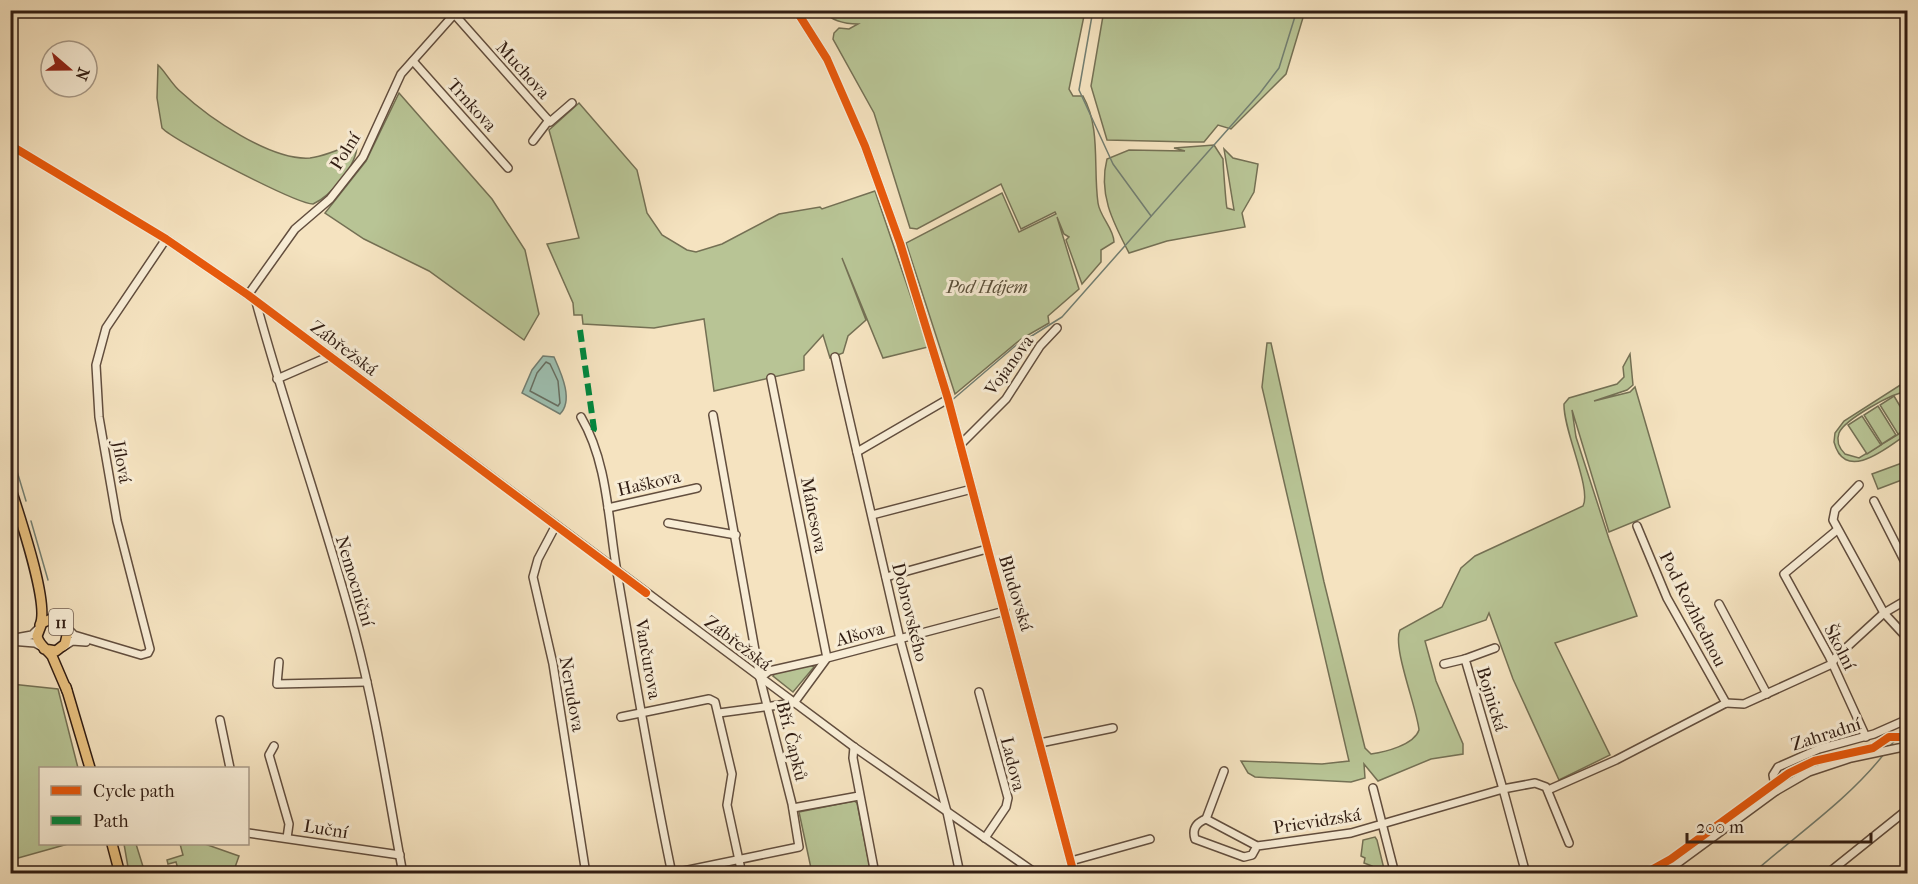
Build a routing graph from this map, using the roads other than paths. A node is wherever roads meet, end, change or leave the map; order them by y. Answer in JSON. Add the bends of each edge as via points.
{"nodes":[{"id":1,"x":795,"y":10,"type":"edge"},
{"id":2,"x":457,"y":13,"type":"edge"},
{"id":3,"x":413,"y":62,"type":"junction"},
{"id":4,"x":572,"y":103,"type":"dead end"},
{"id":5,"x":549,"y":120,"type":"junction"},
{"id":6,"x":533,"y":141,"type":"dead end"},
{"id":7,"x":10,"y":145,"type":"edge"},
{"id":8,"x":508,"y":168,"type":"dead end"},
{"id":9,"x":166,"y":239,"type":"junction"},
{"id":10,"x":248,"y":295,"type":"junction"},
{"id":11,"x":256,"y":302,"type":"junction"},
{"id":12,"x":1057,"y":328,"type":"dead end"},
{"id":13,"x":330,"y":356,"type":"junction"},
{"id":14,"x":835,"y":357,"type":"dead end"},
{"id":15,"x":771,"y":378,"type":"dead end"},
{"id":16,"x":277,"y":379,"type":"junction"},
{"id":17,"x":948,"y":399,"type":"junction"},
{"id":18,"x":713,"y":415,"type":"dead end"},
{"id":19,"x":581,"y":417,"type":"dead end"},
{"id":20,"x":960,"y":445,"type":"junction"},
{"id":21,"x":857,"y":452,"type":"junction"},
{"id":22,"x":1859,"y":485,"type":"dead end"},
{"id":23,"x":10,"y":486,"type":"edge"},
{"id":24,"x":697,"y":488,"type":"dead end"},
{"id":25,"x":972,"y":489,"type":"junction"},
{"id":26,"x":1874,"y":501,"type":"dead end"},
{"id":27,"x":608,"y":508,"type":"junction"},
{"id":28,"x":872,"y":515,"type":"junction"},
{"id":29,"x":668,"y":523,"type":"dead end"},
{"id":30,"x":556,"y":525,"type":"junction"},
{"id":31,"x":1637,"y":526,"type":"dead end"},
{"id":32,"x":1837,"y":530,"type":"junction"},
{"id":33,"x":736,"y":535,"type":"junction"},
{"id":34,"x":987,"y":549,"type":"junction"},
{"id":35,"x":1908,"y":568,"type":"edge"},
{"id":36,"x":617,"y":571,"type":"junction"},
{"id":37,"x":886,"y":576,"type":"junction"},
{"id":38,"x":38,"y":581,"type":"junction"},
{"id":39,"x":1908,"y":599,"type":"edge"},
{"id":40,"x":1719,"y":604,"type":"dead end"},
{"id":41,"x":1005,"y":611,"type":"junction"},
{"id":42,"x":1884,"y":613,"type":"junction"},
{"id":43,"x":63,"y":624,"type":"junction"},
{"id":44,"x":39,"y":626,"type":"junction"},
{"id":45,"x":1907,"y":638,"type":"edge"},
{"id":46,"x":900,"y":639,"type":"junction"},
{"id":47,"x":10,"y":640,"type":"edge"},
{"id":48,"x":100,"y":643,"type":"junction"},
{"id":49,"x":63,"y":647,"type":"junction"},
{"id":50,"x":43,"y":648,"type":"junction"},
{"id":51,"x":1495,"y":648,"type":"dead end"},
{"id":52,"x":827,"y":658,"type":"junction"},
{"id":53,"x":1465,"y":659,"type":"junction"},
{"id":54,"x":279,"y":662,"type":"dead end"},
{"id":55,"x":1444,"y":664,"type":"dead end"},
{"id":56,"x":1832,"y":664,"type":"junction"},
{"id":57,"x":760,"y":678,"type":"junction"},
{"id":58,"x":368,"y":682,"type":"junction"},
{"id":59,"x":67,"y":691,"type":"junction"},
{"id":60,"x":979,"y":692,"type":"dead end"},
{"id":61,"x":1767,"y":694,"type":"junction"},
{"id":62,"x":794,"y":703,"type":"junction"},
{"id":63,"x":1726,"y":703,"type":"junction"},
{"id":64,"x":769,"y":707,"type":"junction"},
{"id":65,"x":642,"y":712,"type":"junction"},
{"id":66,"x":719,"y":713,"type":"junction"},
{"id":67,"x":621,"y":717,"type":"dead end"},
{"id":68,"x":1908,"y":719,"type":"edge"},
{"id":69,"x":220,"y":720,"type":"dead end"},
{"id":70,"x":1113,"y":728,"type":"dead end"},
{"id":71,"x":1866,"y":737,"type":"junction"},
{"id":72,"x":1040,"y":743,"type":"junction"},
{"id":73,"x":274,"y":746,"type":"dead end"},
{"id":74,"x":1908,"y":746,"type":"edge"},
{"id":75,"x":854,"y":747,"type":"junction"},
{"id":76,"x":90,"y":767,"type":"edge"},
{"id":77,"x":230,"y":767,"type":"edge"},
{"id":78,"x":1224,"y":771,"type":"dead end"},
{"id":79,"x":1373,"y":788,"type":"dead end"},
{"id":80,"x":1503,"y":789,"type":"junction"},
{"id":81,"x":1548,"y":790,"type":"junction"},
{"id":82,"x":1776,"y":791,"type":"junction"},
{"id":83,"x":859,"y":796,"type":"junction"},
{"id":84,"x":793,"y":808,"type":"junction"},
{"id":85,"x":1908,"y":810,"type":"edge"},
{"id":86,"x":947,"y":812,"type":"junction"},
{"id":87,"x":1206,"y":819,"type":"junction"},
{"id":88,"x":1383,"y":824,"type":"junction"},
{"id":89,"x":249,"y":833,"type":"edge"},
{"id":90,"x":287,"y":838,"type":"junction"},
{"id":91,"x":985,"y":838,"type":"junction"},
{"id":92,"x":1150,"y":839,"type":"dead end"},
{"id":93,"x":1569,"y":843,"type":"dead end"},
{"id":94,"x":113,"y":845,"type":"edge"},
{"id":95,"x":1257,"y":846,"type":"junction"},
{"id":96,"x":400,"y":855,"type":"junction"},
{"id":97,"x":739,"y":859,"type":"junction"},
{"id":98,"x":1071,"y":861,"type":"junction"},
{"id":99,"x":120,"y":873,"type":"edge"},
{"id":100,"x":403,"y":873,"type":"edge"},
{"id":101,"x":586,"y":873,"type":"edge"},
{"id":102,"x":671,"y":873,"type":"edge"},
{"id":103,"x":742,"y":873,"type":"edge"},
{"id":104,"x":875,"y":873,"type":"edge"},
{"id":105,"x":960,"y":873,"type":"edge"},
{"id":106,"x":1037,"y":873,"type":"edge"},
{"id":107,"x":1074,"y":873,"type":"edge"},
{"id":108,"x":1395,"y":873,"type":"edge"},
{"id":109,"x":1526,"y":873,"type":"edge"},
{"id":110,"x":1663,"y":873,"type":"edge"},
{"id":111,"x":1827,"y":873,"type":"edge"}],
"edges":[{"from":1,"to":17,"type":"street","name":"Bludovská","via":[[827,59],[865,146]]},
{"from":2,"to":3,"type":"street","name":"Polní"},
{"from":2,"to":5,"type":"street","name":"Muchova"},
{"from":3,"to":8,"type":"street","name":"Trnkova"},
{"from":3,"to":10,"type":"street","name":"Polní","via":[[401,74],[363,157],[330,199],[295,229]]},
{"from":4,"to":5,"type":"street","name":"Muchova"},
{"from":5,"to":6,"type":"street"},
{"from":7,"to":9,"type":"street","name":"Zábřežská"},
{"from":9,"to":10,"type":"street","name":"Zábřežská"},
{"from":9,"to":48,"type":"street","name":"Jílová","via":[[106,328],[96,365],[99,417],[117,521],[150,649],[148,654],[141,655]]},
{"from":10,"to":11,"type":"street","name":"Zábřežská"},
{"from":11,"to":13,"type":"street","name":"Zábřežská"},
{"from":11,"to":16,"type":"street","name":"Nemocniční"},
{"from":12,"to":20,"type":"street","name":"Vojanova","via":[[1006,399]]},
{"from":13,"to":16,"type":"street"},
{"from":13,"to":30,"type":"street","name":"Zábřežská"},
{"from":14,"to":21,"type":"street","name":"Dobrovského"},
{"from":15,"to":52,"type":"street","name":"Mánesova"},
{"from":16,"to":58,"type":"street","name":"Nemocniční"},
{"from":17,"to":20,"type":"street","name":"Bludovská"},
{"from":17,"to":21,"type":"street"},
{"from":18,"to":33,"type":"street","name":"Bří. Čapků"},
{"from":19,"to":27,"type":"street","name":"Vančurova","via":[[601,466]]},
{"from":20,"to":25,"type":"street","name":"Bludovská"},
{"from":21,"to":28,"type":"street","name":"Dobrovského"},
{"from":22,"to":32,"type":"street","via":[[1835,510]]},
{"from":23,"to":38,"type":"main road","number":"11"},
{"from":24,"to":27,"type":"street","name":"Haškova"},
{"from":25,"to":28,"type":"street"},
{"from":25,"to":34,"type":"street","name":"Bludovská"},
{"from":26,"to":35,"type":"street"},
{"from":27,"to":36,"type":"street","name":"Vančurova"},
{"from":28,"to":37,"type":"street","name":"Dobrovského"},
{"from":29,"to":33,"type":"street"},
{"from":30,"to":36,"type":"street","name":"Zábřežská"},
{"from":30,"to":101,"type":"street","name":"Nerudova","via":[[533,577],[553,664]]},
{"from":31,"to":63,"type":"street","name":"Pod Rozhlednou","via":[[1667,598]]},
{"from":32,"to":42,"type":"street"},
{"from":32,"to":56,"type":"street","name":"Školní","via":[[1784,574]]},
{"from":33,"to":57,"type":"street","name":"Bří. Čapků"},
{"from":34,"to":37,"type":"street"},
{"from":34,"to":41,"type":"street","name":"Bludovská"},
{"from":36,"to":57,"type":"street","name":"Zábřežská"},
{"from":36,"to":65,"type":"street","name":"Vančurova"},
{"from":37,"to":46,"type":"street","name":"Dobrovského"},
{"from":38,"to":43,"type":"main road","number":"11","via":[[50,613]]},
{"from":38,"to":44,"type":"main road","number":"11","via":[[43,615]]},
{"from":39,"to":42,"type":"street"},
{"from":40,"to":61,"type":"street"},
{"from":41,"to":46,"type":"street","name":"Alšova"},
{"from":41,"to":72,"type":"street","name":"Bludovská"},
{"from":42,"to":45,"type":"street"},
{"from":42,"to":56,"type":"street"},
{"from":43,"to":44,"type":"main road","number":"11","via":[[48,620]]},
{"from":43,"to":48,"type":"street","name":"Jílová","via":[[73,634]]},
{"from":43,"to":49,"type":"main road","number":"11","via":[[68,638]]},
{"from":44,"to":47,"type":"street","via":[[32,635]]},
{"from":44,"to":50,"type":"main road","number":"11","via":[[37,636]]},
{"from":46,"to":52,"type":"street","name":"Alšova"},
{"from":46,"to":86,"type":"street","name":"Dobrovského"},
{"from":47,"to":50,"type":"street"},
{"from":48,"to":49,"type":"street","name":"Jílová","via":[[72,641]]},
{"from":49,"to":50,"type":"main road","number":"11","via":[[56,651]]},
{"from":49,"to":59,"type":"main road","number":"11","via":[[60,656]]},
{"from":50,"to":59,"type":"main road","number":"11","via":[[52,656]]},
{"from":51,"to":53,"type":"street","name":"Bojnická"},
{"from":52,"to":57,"type":"street","name":"Alšova","via":[[769,671]]},
{"from":52,"to":62,"type":"street","name":"Alšova"},
{"from":53,"to":55,"type":"street","name":"Bojnická"},
{"from":53,"to":80,"type":"street","name":"Bojnická"},
{"from":54,"to":58,"type":"street","via":[[277,684]]},
{"from":56,"to":61,"type":"street"},
{"from":56,"to":71,"type":"street","name":"Školní"},
{"from":57,"to":62,"type":"street","name":"Zábřežská"},
{"from":57,"to":64,"type":"street","name":"Bří. Čapků"},
{"from":58,"to":96,"type":"street","name":"Nemocniční"},
{"from":59,"to":76,"type":"main road","number":"11"},
{"from":60,"to":91,"type":"street","name":"Ladova","via":[[1008,798],[1003,813]]},
{"from":61,"to":63,"type":"street","via":[[1741,705]]},
{"from":62,"to":64,"type":"street"},
{"from":62,"to":75,"type":"street","name":"Zábřežská"},
{"from":63,"to":81,"type":"street"},
{"from":64,"to":66,"type":"street"},
{"from":64,"to":84,"type":"street","name":"Bří. Čapků"},
{"from":65,"to":66,"type":"street","via":[[709,699],[716,702]]},
{"from":65,"to":67,"type":"street"},
{"from":65,"to":102,"type":"street","name":"Vančurova"},
{"from":66,"to":97,"type":"street","via":[[732,774],[727,805]]},
{"from":68,"to":71,"type":"street","name":"Zahradní"},
{"from":69,"to":77,"type":"street"},
{"from":70,"to":72,"type":"street"},
{"from":71,"to":82,"type":"street","name":"Zahradní","via":[[1819,749],[1778,767],[1773,775]]},
{"from":72,"to":98,"type":"street","name":"Bludovská"},
{"from":73,"to":90,"type":"street","via":[[269,755],[289,824]]},
{"from":74,"to":82,"type":"street","via":[[1809,772]]},
{"from":75,"to":83,"type":"street"},
{"from":75,"to":86,"type":"street","name":"Zábřežská"},
{"from":78,"to":87,"type":"street","name":"Prievidzská"},
{"from":79,"to":88,"type":"street","name":"Prievidzská"},
{"from":80,"to":81,"type":"street","name":"Prievidzská","via":[[1535,783]]},
{"from":80,"to":88,"type":"street","name":"Prievidzská"},
{"from":80,"to":109,"type":"street"},
{"from":81,"to":93,"type":"street"},
{"from":82,"to":110,"type":"street"},
{"from":83,"to":84,"type":"street"},
{"from":83,"to":104,"type":"street"},
{"from":84,"to":97,"type":"street","name":"Bří. Čapků","via":[[799,847]]},
{"from":85,"to":111,"type":"street"},
{"from":86,"to":91,"type":"street","name":"Zábřežská"},
{"from":86,"to":105,"type":"street","name":"Dobrovského"},
{"from":87,"to":95,"type":"street","name":"Prievidzská"},
{"from":87,"to":95,"type":"street","name":"Prievidzská","via":[[1194,829],[1195,839],[1244,857],[1252,855]]},
{"from":88,"to":95,"type":"street","name":"Prievidzská","via":[[1338,835]]},
{"from":88,"to":108,"type":"street","name":"Prievidzská"},
{"from":89,"to":90,"type":"street","name":"Luční"},
{"from":90,"to":96,"type":"street","name":"Luční"},
{"from":91,"to":106,"type":"street","name":"Zábřežská"},
{"from":92,"to":98,"type":"street"},
{"from":94,"to":99,"type":"main road"},
{"from":96,"to":100,"type":"street","name":"Nemocniční"},
{"from":97,"to":102,"type":"street"},
{"from":97,"to":103,"type":"street"},
{"from":98,"to":107,"type":"street","name":"Bludovská"}]}
